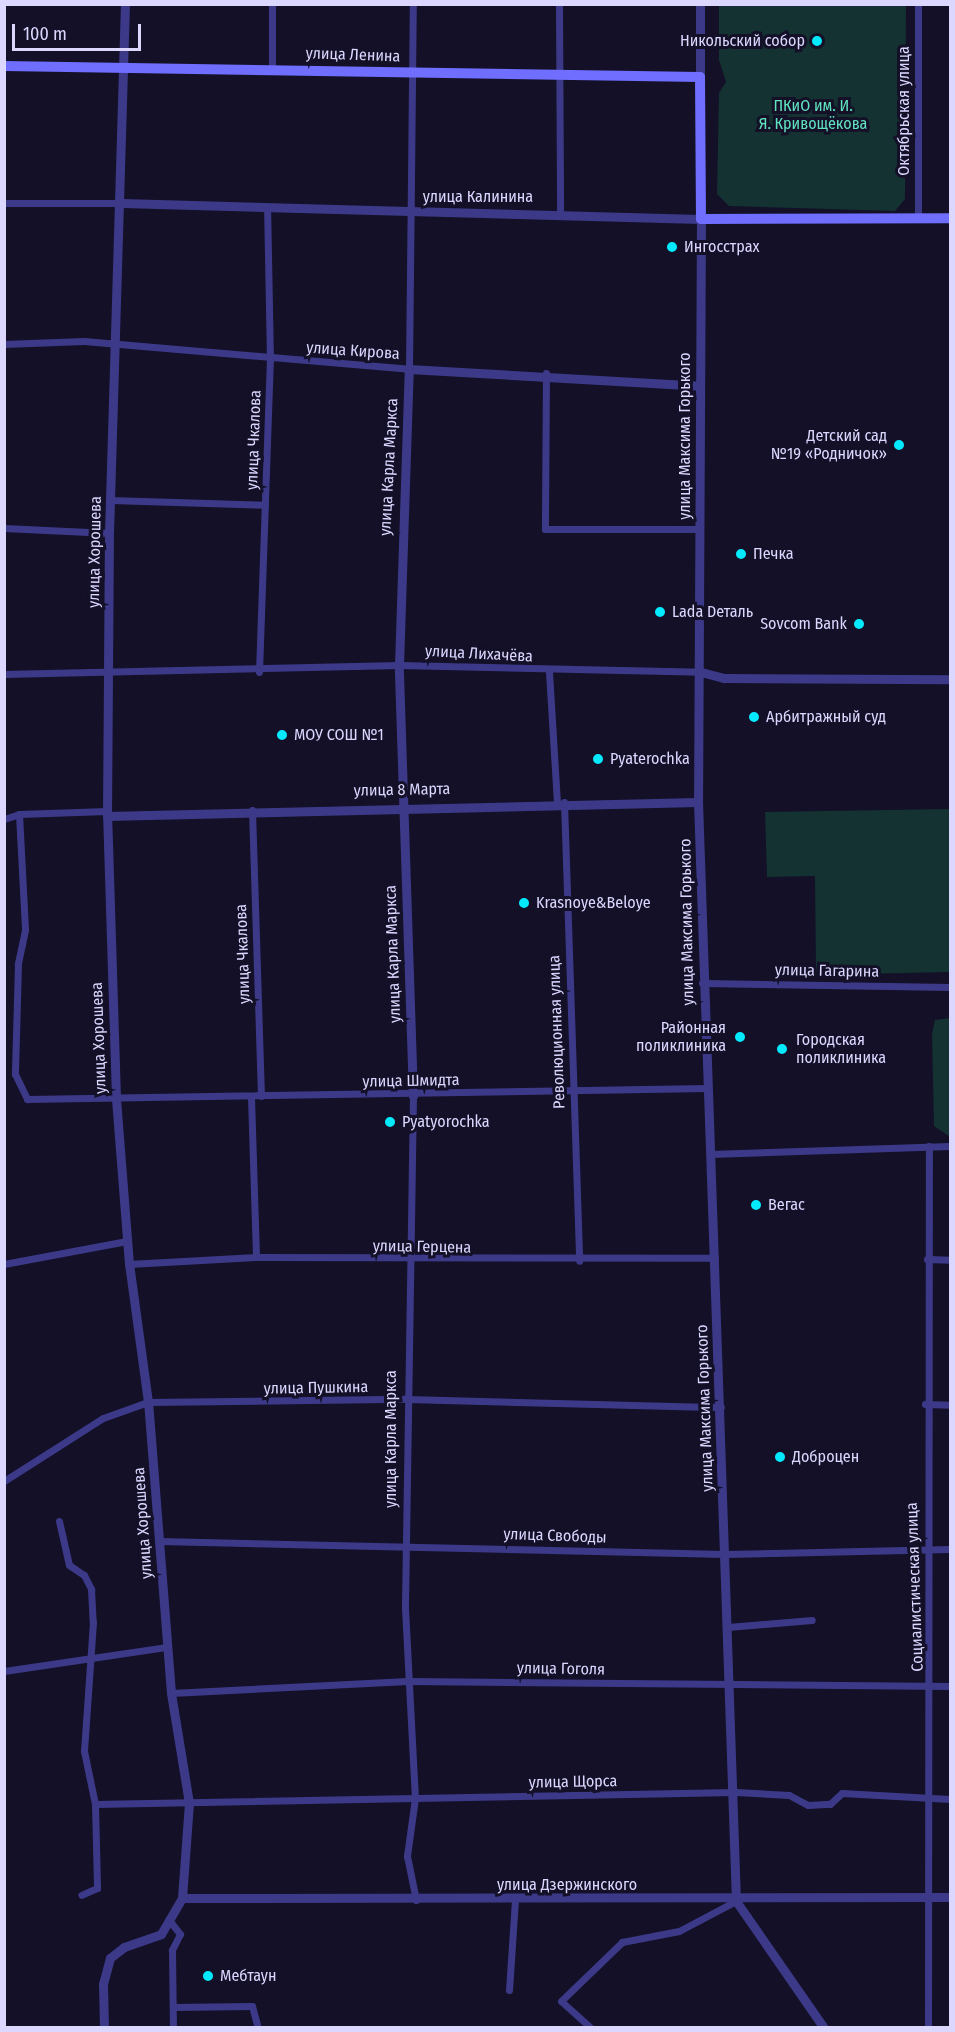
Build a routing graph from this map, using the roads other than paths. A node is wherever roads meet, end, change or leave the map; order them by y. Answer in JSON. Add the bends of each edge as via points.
{"nodes":[{"id":1,"x":125,"y":4,"type":"edge"},
{"id":2,"x":272,"y":4,"type":"edge"},
{"id":3,"x":413,"y":4,"type":"edge"},
{"id":4,"x":559,"y":4,"type":"edge"},
{"id":5,"x":700,"y":4,"type":"edge"},
{"id":6,"x":918,"y":4,"type":"edge"},
{"id":7,"x":4,"y":66,"type":"edge"},
{"id":8,"x":122,"y":66,"type":"junction"},
{"id":9,"x":272,"y":68,"type":"junction"},
{"id":10,"x":411,"y":73,"type":"junction"},
{"id":11,"x":559,"y":75,"type":"junction"},
{"id":12,"x":700,"y":77,"type":"junction"},
{"id":13,"x":4,"y":203,"type":"edge"},
{"id":14,"x":122,"y":203,"type":"junction"},
{"id":15,"x":267,"y":208,"type":"junction"},
{"id":16,"x":413,"y":212,"type":"junction"},
{"id":17,"x":560,"y":213,"type":"junction"},
{"id":18,"x":918,"y":217,"type":"junction"},
{"id":19,"x":951,"y":218,"type":"edge"},
{"id":20,"x":701,"y":219,"type":"junction"},
{"id":21,"x":4,"y":344,"type":"edge"},
{"id":22,"x":116,"y":346,"type":"junction"},
{"id":23,"x":270,"y":360,"type":"junction"},
{"id":24,"x":410,"y":369,"type":"junction"},
{"id":25,"x":546,"y":374,"type":"junction"},
{"id":26,"x":700,"y":386,"type":"junction"},
{"id":27,"x":110,"y":500,"type":"junction"},
{"id":28,"x":265,"y":505,"type":"junction"},
{"id":29,"x":4,"y":528,"type":"edge"},
{"id":30,"x":699,"y":529,"type":"junction"},
{"id":31,"x":109,"y":533,"type":"junction"},
{"id":32,"x":399,"y":665,"type":"junction"},
{"id":33,"x":259,"y":672,"type":"junction"},
{"id":34,"x":549,"y":672,"type":"junction"},
{"id":35,"x":701,"y":672,"type":"junction"},
{"id":36,"x":109,"y":673,"type":"junction"},
{"id":37,"x":4,"y":674,"type":"edge"},
{"id":38,"x":951,"y":679,"type":"edge"},
{"id":39,"x":561,"y":801,"type":"junction"},
{"id":40,"x":698,"y":802,"type":"junction"},
{"id":41,"x":404,"y":805,"type":"junction"},
{"id":42,"x":252,"y":810,"type":"junction"},
{"id":43,"x":19,"y":814,"type":"junction"},
{"id":44,"x":107,"y":814,"type":"junction"},
{"id":45,"x":4,"y":819,"type":"edge"},
{"id":46,"x":702,"y":983,"type":"junction"},
{"id":47,"x":951,"y":987,"type":"edge"},
{"id":48,"x":573,"y":1088,"type":"junction"},
{"id":49,"x":707,"y":1088,"type":"junction"},
{"id":50,"x":261,"y":1096,"type":"junction"},
{"id":51,"x":413,"y":1096,"type":"junction"},
{"id":52,"x":251,"y":1097,"type":"junction"},
{"id":53,"x":116,"y":1098,"type":"junction"},
{"id":54,"x":929,"y":1146,"type":"junction"},
{"id":55,"x":951,"y":1146,"type":"edge"},
{"id":56,"x":710,"y":1154,"type":"junction"},
{"id":57,"x":126,"y":1241,"type":"junction"},
{"id":58,"x":256,"y":1257,"type":"junction"},
{"id":59,"x":714,"y":1258,"type":"junction"},
{"id":60,"x":927,"y":1259,"type":"junction"},
{"id":61,"x":951,"y":1260,"type":"edge"},
{"id":62,"x":411,"y":1261,"type":"junction"},
{"id":63,"x":579,"y":1261,"type":"junction"},
{"id":64,"x":4,"y":1264,"type":"edge"},
{"id":65,"x":129,"y":1264,"type":"junction"},
{"id":66,"x":406,"y":1399,"type":"junction"},
{"id":67,"x":148,"y":1402,"type":"junction"},
{"id":68,"x":925,"y":1404,"type":"junction"},
{"id":69,"x":951,"y":1405,"type":"edge"},
{"id":70,"x":721,"y":1407,"type":"junction"},
{"id":71,"x":4,"y":1481,"type":"edge"},
{"id":72,"x":59,"y":1521,"type":"dead end"},
{"id":73,"x":159,"y":1541,"type":"junction"},
{"id":74,"x":406,"y":1545,"type":"junction"},
{"id":75,"x":925,"y":1548,"type":"junction"},
{"id":76,"x":951,"y":1549,"type":"edge"},
{"id":77,"x":725,"y":1554,"type":"junction"},
{"id":78,"x":812,"y":1620,"type":"dead end"},
{"id":79,"x":728,"y":1627,"type":"junction"},
{"id":80,"x":167,"y":1647,"type":"junction"},
{"id":81,"x":94,"y":1656,"type":"junction"},
{"id":82,"x":4,"y":1671,"type":"edge"},
{"id":83,"x":408,"y":1681,"type":"junction"},
{"id":84,"x":731,"y":1685,"type":"junction"},
{"id":85,"x":932,"y":1686,"type":"junction"},
{"id":86,"x":951,"y":1686,"type":"edge"},
{"id":87,"x":171,"y":1693,"type":"junction"},
{"id":88,"x":736,"y":1792,"type":"junction"},
{"id":89,"x":930,"y":1794,"type":"junction"},
{"id":90,"x":415,"y":1798,"type":"junction"},
{"id":91,"x":951,"y":1799,"type":"edge"},
{"id":92,"x":189,"y":1803,"type":"junction"},
{"id":93,"x":95,"y":1804,"type":"junction"},
{"id":94,"x":81,"y":1895,"type":"dead end"},
{"id":95,"x":928,"y":1897,"type":"junction"},
{"id":96,"x":182,"y":1898,"type":"junction"},
{"id":97,"x":951,"y":1898,"type":"edge"},
{"id":98,"x":416,"y":1900,"type":"junction"},
{"id":99,"x":515,"y":1900,"type":"junction"},
{"id":100,"x":736,"y":1901,"type":"junction"},
{"id":101,"x":169,"y":1920,"type":"junction"},
{"id":102,"x":508,"y":1990,"type":"dead end"},
{"id":103,"x":173,"y":2007,"type":"junction"},
{"id":104,"x":104,"y":2028,"type":"edge"},
{"id":105,"x":173,"y":2028,"type":"edge"},
{"id":106,"x":258,"y":2028,"type":"edge"},
{"id":107,"x":591,"y":2028,"type":"edge"},
{"id":108,"x":824,"y":2028,"type":"edge"},
{"id":109,"x":927,"y":2028,"type":"edge"}],
"edges":[{"from":1,"to":8,"type":"street","name":"улица Хорошева"},
{"from":2,"to":9,"type":"street"},
{"from":3,"to":10,"type":"street","name":"улица Карла Маркса"},
{"from":4,"to":11,"type":"street"},
{"from":5,"to":12,"type":"street","name":"улица Максима Горького"},
{"from":6,"to":18,"type":"street","name":"Октябрьская улица"},
{"from":7,"to":8,"type":"main road","name":"улица Ленина"},
{"from":8,"to":9,"type":"main road","name":"улица Ленина"},
{"from":8,"to":14,"type":"street","name":"улица Хорошева"},
{"from":9,"to":10,"type":"main road","name":"улица Ленина"},
{"from":10,"to":11,"type":"main road","name":"улица Ленина"},
{"from":10,"to":16,"type":"street","name":"улица Карла Маркса"},
{"from":11,"to":12,"type":"main road","name":"улица Ленина"},
{"from":11,"to":17,"type":"street"},
{"from":12,"to":20,"type":"main road","name":"улица Максима Горького"},
{"from":13,"to":14,"type":"street","name":"улица Калинина"},
{"from":14,"to":15,"type":"street","name":"улица Калинина"},
{"from":14,"to":22,"type":"street","name":"улица Хорошева"},
{"from":15,"to":16,"type":"street","name":"улица Калинина"},
{"from":15,"to":23,"type":"street","name":"улица Чкалова"},
{"from":16,"to":17,"type":"street","name":"улица Калинина"},
{"from":16,"to":24,"type":"street","name":"улица Карла Маркса"},
{"from":17,"to":20,"type":"street","name":"улица Калинина"},
{"from":18,"to":19,"type":"main road","name":"улица Калинина"},
{"from":18,"to":20,"type":"main road","name":"улица Калинина"},
{"from":20,"to":26,"type":"street","name":"улица Максима Горького"},
{"from":21,"to":22,"type":"street","name":"улица Кирова"},
{"from":22,"to":23,"type":"street","name":"улица Кирова"},
{"from":22,"to":27,"type":"street","name":"улица Хорошева"},
{"from":23,"to":24,"type":"street","name":"улица Кирова"},
{"from":23,"to":28,"type":"street","name":"улица Чкалова"},
{"from":24,"to":25,"type":"street","name":"улица Кирова"},
{"from":24,"to":32,"type":"street","name":"улица Карла Маркса"},
{"from":25,"to":26,"type":"street","name":"улица Кирова"},
{"from":25,"to":30,"type":"street","via":[[545,529]]},
{"from":26,"to":30,"type":"street","name":"улица Максима Горького"},
{"from":27,"to":28,"type":"street"},
{"from":27,"to":31,"type":"street","name":"улица Хорошева"},
{"from":28,"to":33,"type":"street","name":"улица Чкалова"},
{"from":29,"to":31,"type":"street"},
{"from":30,"to":35,"type":"street","name":"улица Максима Горького"},
{"from":31,"to":36,"type":"street","name":"улица Хорошева"},
{"from":32,"to":33,"type":"street","name":"улица Лихачёва"},
{"from":32,"to":34,"type":"street","name":"улица Лихачёва"},
{"from":32,"to":41,"type":"street","name":"улица Карла Маркса"},
{"from":33,"to":36,"type":"street","name":"улица Лихачёва"},
{"from":34,"to":35,"type":"street","name":"улица Лихачёва"},
{"from":34,"to":39,"type":"street","name":"Революционная улица"},
{"from":35,"to":38,"type":"street","name":"улица Лихачёва","via":[[724,678]]},
{"from":35,"to":40,"type":"street","name":"улица Максима Горького"},
{"from":36,"to":37,"type":"street","name":"улица Лихачёва"},
{"from":36,"to":44,"type":"street","name":"улица Хорошева"},
{"from":39,"to":40,"type":"street","name":"улица 8 Марта"},
{"from":39,"to":41,"type":"street","name":"улица 8 Марта"},
{"from":39,"to":48,"type":"street","name":"Революционная улица"},
{"from":40,"to":46,"type":"street","name":"улица Максима Горького"},
{"from":41,"to":42,"type":"street","name":"улица 8 Марта"},
{"from":41,"to":51,"type":"street","name":"улица Карла Маркса"},
{"from":42,"to":44,"type":"street","name":"улица 8 Марта"},
{"from":42,"to":50,"type":"street","name":"улица Чкалова"},
{"from":43,"to":44,"type":"street"},
{"from":43,"to":45,"type":"street"},
{"from":43,"to":53,"type":"street","name":"улица Шмидта","via":[[25,930],[18,964],[18,1089],[27,1099]]},
{"from":44,"to":53,"type":"street","name":"улица Хорошева"},
{"from":46,"to":47,"type":"street","name":"улица Гагарина"},
{"from":46,"to":49,"type":"street","name":"улица Максима Горького"},
{"from":48,"to":49,"type":"street","name":"улица Шмидта"},
{"from":48,"to":51,"type":"street","name":"улица Шмидта"},
{"from":48,"to":63,"type":"street","name":"Революционная улица"},
{"from":49,"to":56,"type":"street","name":"улица Максима Горького"},
{"from":50,"to":51,"type":"street","name":"улица Шмидта"},
{"from":50,"to":52,"type":"street","name":"улица Шмидта"},
{"from":51,"to":62,"type":"street","name":"улица Карла Маркса"},
{"from":52,"to":53,"type":"street","name":"улица Шмидта"},
{"from":52,"to":58,"type":"street"},
{"from":53,"to":57,"type":"street","name":"улица Хорошева"},
{"from":54,"to":55,"type":"street"},
{"from":54,"to":56,"type":"street"},
{"from":54,"to":60,"type":"street","name":"Социалистическая улица"},
{"from":56,"to":59,"type":"street","name":"улица Максима Горького"},
{"from":57,"to":64,"type":"street"},
{"from":57,"to":65,"type":"street","name":"улица Хорошева"},
{"from":58,"to":62,"type":"street","name":"улица Герцена"},
{"from":58,"to":65,"type":"street","name":"улица Герцена"},
{"from":59,"to":63,"type":"street","name":"улица Герцена"},
{"from":59,"to":70,"type":"street","name":"улица Максима Горького"},
{"from":60,"to":61,"type":"street"},
{"from":60,"to":68,"type":"street","name":"Социалистическая улица"},
{"from":62,"to":63,"type":"street","name":"улица Герцена"},
{"from":62,"to":66,"type":"street","name":"улица Карла Маркса"},
{"from":65,"to":67,"type":"street","name":"улица Хорошева"},
{"from":66,"to":67,"type":"street","name":"улица Пушкина"},
{"from":66,"to":70,"type":"street","name":"улица Пушкина"},
{"from":66,"to":74,"type":"street","name":"улица Карла Маркса"},
{"from":67,"to":71,"type":"street","name":"улица Пушкина","via":[[103,1418]]},
{"from":67,"to":73,"type":"street","name":"улица Хорошева"},
{"from":68,"to":69,"type":"street"},
{"from":68,"to":75,"type":"street","name":"Социалистическая улица"},
{"from":70,"to":77,"type":"street","name":"улица Максима Горького"},
{"from":72,"to":81,"type":"street","via":[[69,1565],[84,1575],[91,1589]]},
{"from":73,"to":74,"type":"street","name":"улица Свободы"},
{"from":73,"to":80,"type":"street","name":"улица Хорошева"},
{"from":74,"to":77,"type":"street","name":"улица Свободы"},
{"from":74,"to":83,"type":"street","name":"улица Карла Маркса"},
{"from":75,"to":76,"type":"street","name":"улица Свободы"},
{"from":75,"to":77,"type":"street","name":"улица Свободы"},
{"from":75,"to":85,"type":"street","name":"Социалистическая улица"},
{"from":77,"to":79,"type":"street","name":"улица Максима Горького"},
{"from":78,"to":79,"type":"street"},
{"from":79,"to":84,"type":"street","name":"улица Максима Горького"},
{"from":80,"to":81,"type":"street"},
{"from":80,"to":87,"type":"street","name":"улица Хорошева"},
{"from":81,"to":82,"type":"street"},
{"from":81,"to":93,"type":"street","via":[[84,1751]]},
{"from":83,"to":84,"type":"street","name":"улица Гоголя"},
{"from":83,"to":87,"type":"street","name":"улица Гоголя"},
{"from":83,"to":90,"type":"street","name":"улица Карла Маркса"},
{"from":84,"to":85,"type":"street","name":"улица Гоголя"},
{"from":84,"to":88,"type":"street","name":"улица Максима Горького"},
{"from":85,"to":86,"type":"street","name":"улица Гоголя"},
{"from":85,"to":89,"type":"street","name":"Социалистическая улица"},
{"from":87,"to":92,"type":"street","name":"улица Хорошева"},
{"from":88,"to":89,"type":"street","name":"улица Щорса","via":[[789,1795],[808,1805],[830,1804],[842,1793]]},
{"from":88,"to":90,"type":"street","name":"улица Щорса"},
{"from":88,"to":100,"type":"street","name":"улица Максима Горького"},
{"from":89,"to":91,"type":"street","name":"улица Щорса"},
{"from":89,"to":95,"type":"street","name":"Социалистическая улица"},
{"from":90,"to":92,"type":"street","name":"улица Щорса"},
{"from":90,"to":98,"type":"street","name":"улица Карла Маркса","via":[[407,1856]]},
{"from":92,"to":93,"type":"street","name":"улица Щорса"},
{"from":92,"to":96,"type":"street","name":"улица Хорошева"},
{"from":93,"to":94,"type":"street","via":[[97,1888]]},
{"from":95,"to":97,"type":"street","name":"улица Дзержинского"},
{"from":95,"to":100,"type":"street","name":"улица Дзержинского"},
{"from":95,"to":109,"type":"street","name":"Социалистическая улица"},
{"from":96,"to":98,"type":"street","name":"улица Дзержинского"},
{"from":96,"to":101,"type":"street","name":"улица Хорошева"},
{"from":98,"to":99,"type":"street","name":"улица Дзержинского"},
{"from":99,"to":100,"type":"street","name":"улица Дзержинского"},
{"from":99,"to":102,"type":"street"},
{"from":100,"to":107,"type":"street","via":[[679,1931],[622,1942],[561,2001]]},
{"from":100,"to":108,"type":"street"},
{"from":101,"to":103,"type":"street","via":[[180,1934],[172,1950]]},
{"from":101,"to":104,"type":"street","name":"улица Хорошева","via":[[161,1934],[124,1947],[110,1958],[103,1984]]},
{"from":103,"to":105,"type":"street"},
{"from":103,"to":106,"type":"street","via":[[252,2006]]}]}
